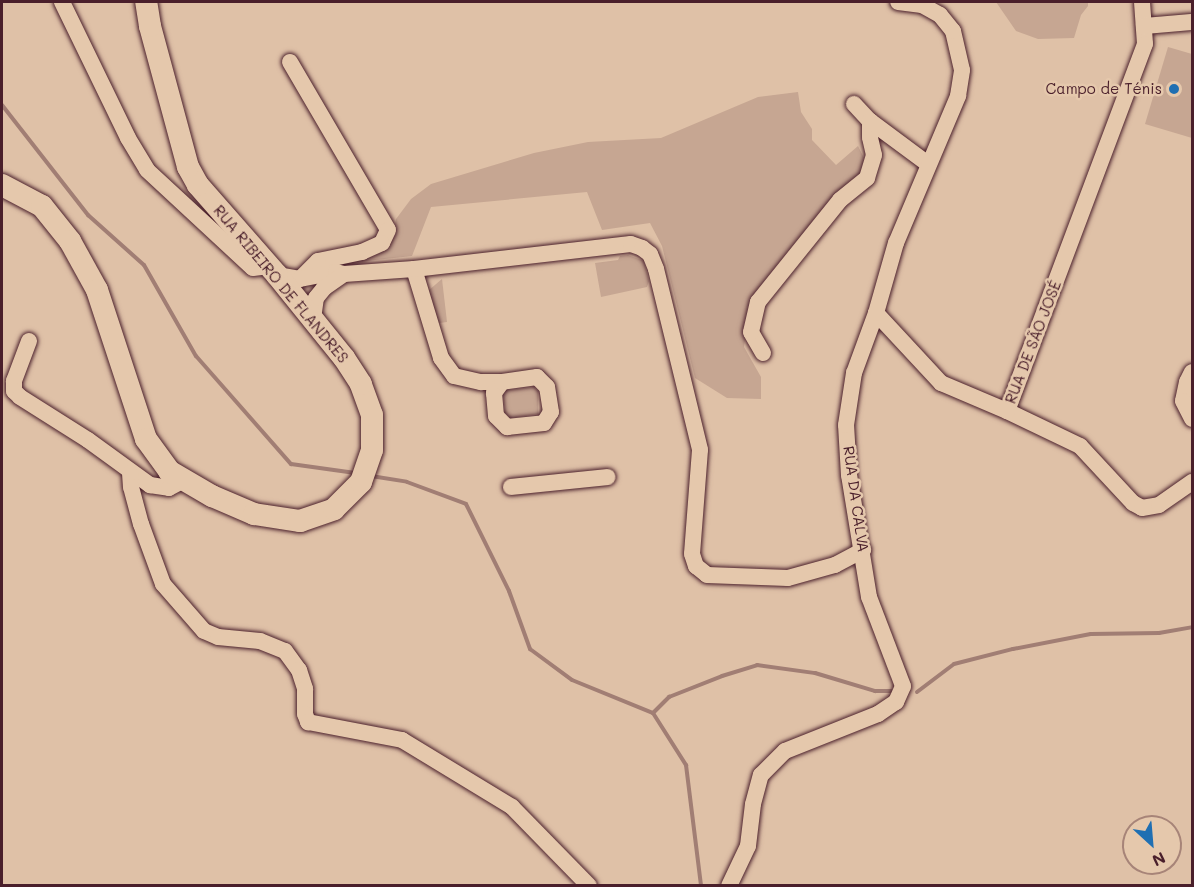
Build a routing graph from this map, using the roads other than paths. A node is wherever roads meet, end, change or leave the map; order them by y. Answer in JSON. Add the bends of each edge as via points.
{"nodes":[{"id":1,"x":62,"y":2,"type":"edge"},
{"id":2,"x":146,"y":2,"type":"edge"},
{"id":3,"x":898,"y":2,"type":"edge"},
{"id":4,"x":1142,"y":2,"type":"edge"},
{"id":5,"x":1192,"y":22,"type":"edge"},
{"id":6,"x":1144,"y":26,"type":"junction"},
{"id":7,"x":290,"y":62,"type":"dead end"},
{"id":8,"x":854,"y":104,"type":"dead end"},
{"id":9,"x":870,"y":121,"type":"junction"},
{"id":10,"x":928,"y":164,"type":"junction"},
{"id":11,"x":2,"y":185,"type":"edge"},
{"id":12,"x":414,"y":269,"type":"junction"},
{"id":13,"x":273,"y":271,"type":"junction"},
{"id":14,"x":344,"y":274,"type":"junction"},
{"id":15,"x":300,"y":279,"type":"junction"},
{"id":16,"x":876,"y":313,"type":"junction"},
{"id":17,"x":313,"y":319,"type":"junction"},
{"id":18,"x":28,"y":341,"type":"dead end"},
{"id":19,"x":763,"y":353,"type":"dead end"},
{"id":20,"x":1192,"y":372,"type":"edge"},
{"id":21,"x":502,"y":382,"type":"dead end"},
{"id":22,"x":1007,"y":411,"type":"junction"},
{"id":23,"x":1192,"y":419,"type":"edge"},
{"id":24,"x":130,"y":473,"type":"junction"},
{"id":25,"x":607,"y":477,"type":"dead end"},
{"id":26,"x":184,"y":480,"type":"junction"},
{"id":27,"x":1192,"y":482,"type":"edge"},
{"id":28,"x":511,"y":487,"type":"dead end"},
{"id":29,"x":863,"y":550,"type":"junction"},
{"id":30,"x":589,"y":885,"type":"edge"},
{"id":31,"x":729,"y":885,"type":"edge"}],
"edges":[{"from":1,"to":13,"type":"street","via":[[147,170],[253,268]]},
{"from":2,"to":13,"type":"main road","name":"RUA RIBEIRO DE FLANDRES","via":[[188,167],[198,185]]},
{"from":3,"to":10,"type":"street","name":"RUA DA CALVA","via":[[922,5],[940,15],[953,31],[962,70],[958,96]]},
{"from":4,"to":6,"type":"street","name":"RUA DE SÃO JOSÉ"},
{"from":5,"to":6,"type":"street"},
{"from":6,"to":22,"type":"street","name":"RUA DE SÃO JOSÉ","via":[[1145,44]]},
{"from":7,"to":15,"type":"street","via":[[388,230],[382,243],[362,252],[318,261]]},
{"from":8,"to":9,"type":"street"},
{"from":9,"to":10,"type":"street"},
{"from":9,"to":19,"type":"street","via":[[874,155],[867,178],[840,200],[758,302],[751,332]]},
{"from":10,"to":16,"type":"street","name":"RUA DA CALVA","via":[[896,243]]},
{"from":11,"to":26,"type":"main road","name":"RUA RIBEIRO DE FLANDRES","via":[[42,206],[70,241],[97,290],[146,439],[169,471]]},
{"from":12,"to":14,"type":"street"},
{"from":12,"to":21,"type":"street","via":[[441,358],[454,376]]},
{"from":12,"to":29,"type":"street","via":[[631,244],[650,254],[700,450],[692,554],[696,566],[707,575],[788,578],[835,565]]},
{"from":13,"to":15,"type":"street"},
{"from":13,"to":17,"type":"main road","name":"RUA RIBEIRO DE FLANDRES"},
{"from":14,"to":15,"type":"street"},
{"from":14,"to":17,"type":"street","via":[[316,298]]},
{"from":16,"to":22,"type":"street","via":[[941,383]]},
{"from":16,"to":29,"type":"street","name":"RUA DA CALVA","via":[[854,373],[846,425],[849,475]]},
{"from":17,"to":26,"type":"main road","name":"RUA RIBEIRO DE FLANDRES","via":[[361,384],[372,415],[372,450],[361,482],[334,509],[300,521],[254,514]]},
{"from":18,"to":24,"type":"street","via":[[14,391]]},
{"from":20,"to":23,"type":"street","via":[[1183,401]]},
{"from":22,"to":27,"type":"street","name":"RUA DE SÃO JOSÉ","via":[[1080,446],[1142,508],[1159,505]]},
{"from":24,"to":26,"type":"street","via":[[150,485],[169,488]]},
{"from":24,"to":30,"type":"street","via":[[141,524],[163,584],[204,632],[260,641],[285,651],[299,670],[308,722],[402,741],[512,807]]},
{"from":25,"to":28,"type":"street"},
{"from":29,"to":31,"type":"street","name":"RUA DA CALVA","via":[[869,597],[903,686],[896,702],[878,714],[785,751],[761,775],[748,846]]}]}
